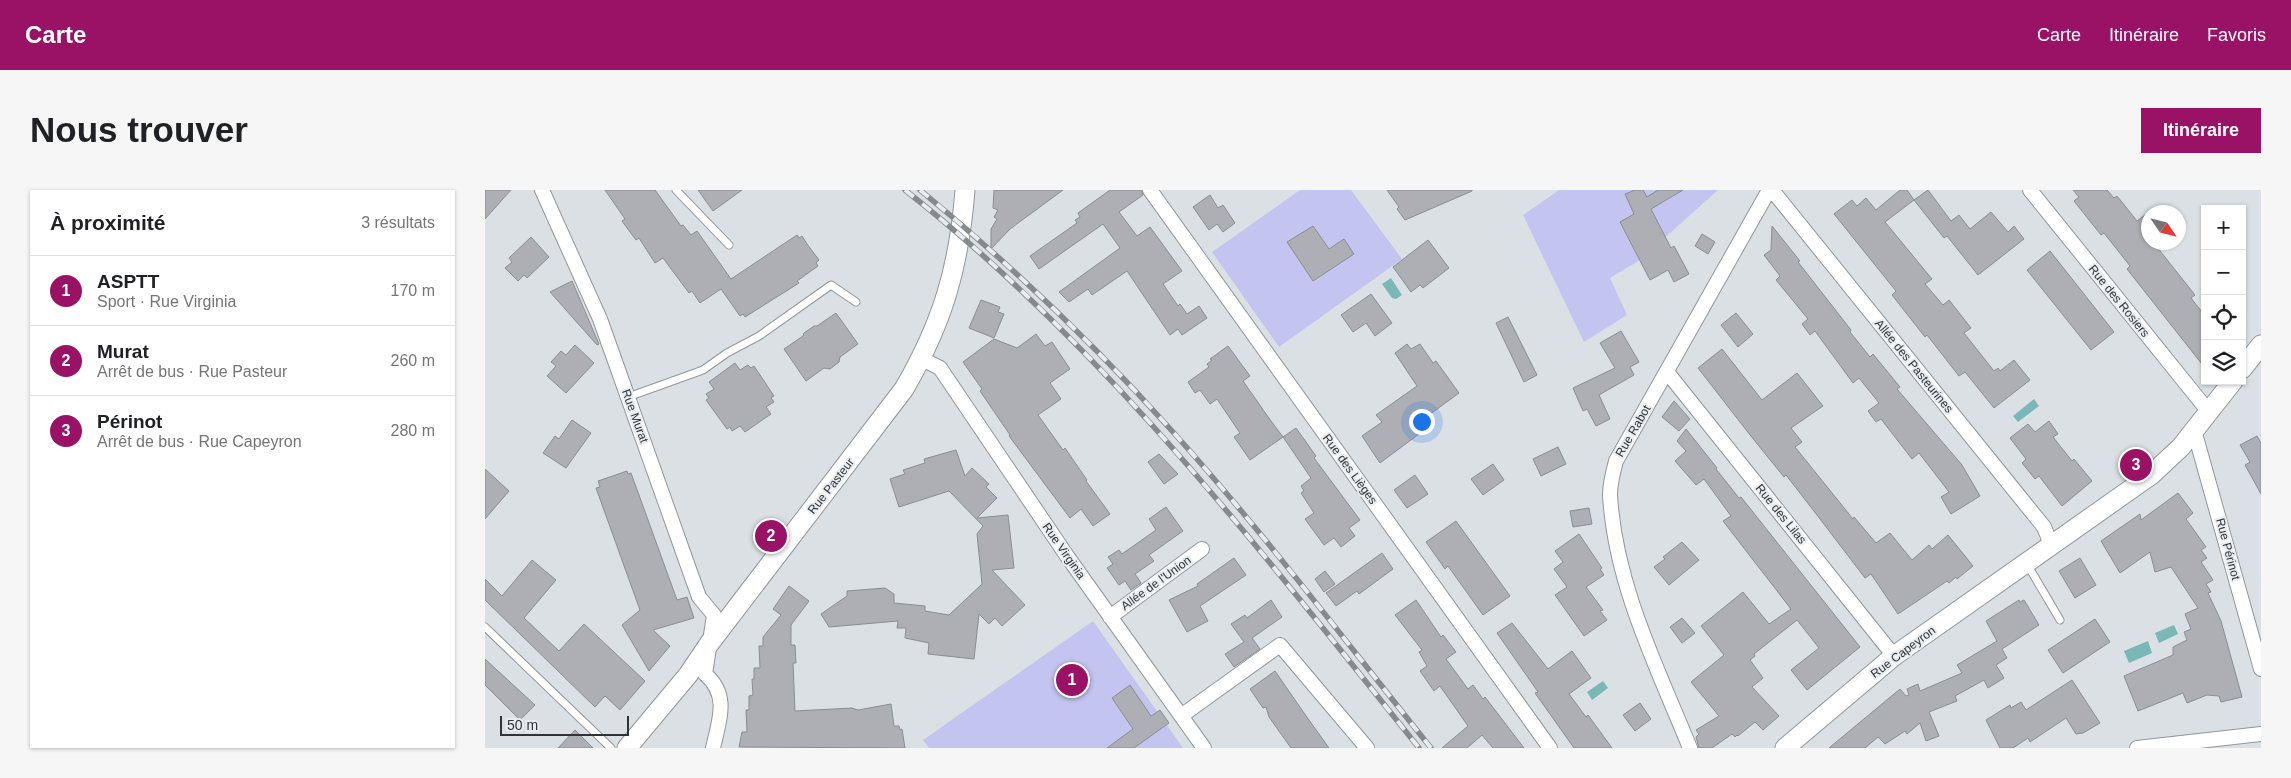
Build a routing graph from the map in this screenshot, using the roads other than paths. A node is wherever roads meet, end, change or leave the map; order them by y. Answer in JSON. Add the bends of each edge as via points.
{"nodes":[{"id":1,"x":676,"y":190,"type":"edge"},
{"id":2,"x":965,"y":190,"type":"edge"},
{"id":3,"x":1150,"y":190,"type":"edge"},
{"id":4,"x":1770,"y":190,"type":"edge"},
{"id":5,"x":2030,"y":190,"type":"edge"},
{"id":6,"x":547,"y":192,"type":"edge"},
{"id":7,"x":729,"y":245,"type":"dead end"},
{"id":8,"x":857,"y":302,"type":"dead end"},
{"id":9,"x":2261,"y":345,"type":"edge"},
{"id":10,"x":922,"y":359,"type":"junction"},
{"id":11,"x":2246,"y":364,"type":"edge"},
{"id":12,"x":1667,"y":372,"type":"junction"},
{"id":13,"x":2230,"y":385,"type":"edge"},
{"id":14,"x":628,"y":397,"type":"junction"},
{"id":15,"x":2209,"y":412,"type":"junction"},
{"id":16,"x":2194,"y":430,"type":"junction"},
{"id":17,"x":2051,"y":544,"type":"junction"},
{"id":18,"x":1203,"y":549,"type":"dead end"},
{"id":19,"x":2026,"y":562,"type":"junction"},
{"id":20,"x":1110,"y":617,"type":"junction"},
{"id":21,"x":2060,"y":620,"type":"dead end"},
{"id":22,"x":485,"y":627,"type":"edge"},
{"id":23,"x":709,"y":644,"type":"junction"},
{"id":24,"x":1894,"y":656,"type":"junction"},
{"id":25,"x":2261,"y":665,"type":"edge"},
{"id":26,"x":1181,"y":716,"type":"junction"},
{"id":27,"x":2261,"y":734,"type":"edge"},
{"id":28,"x":611,"y":748,"type":"edge"},
{"id":29,"x":627,"y":748,"type":"edge"},
{"id":30,"x":713,"y":748,"type":"edge"},
{"id":31,"x":1204,"y":748,"type":"edge"},
{"id":32,"x":1367,"y":748,"type":"edge"},
{"id":33,"x":1550,"y":748,"type":"edge"},
{"id":34,"x":1690,"y":748,"type":"edge"},
{"id":35,"x":1785,"y":748,"type":"edge"},
{"id":36,"x":2137,"y":748,"type":"edge"}],
"edges":[{"from":1,"to":7,"type":"lane"},
{"from":2,"to":10,"type":"street","name":"Rue Pasteur","via":[[953,276]]},
{"from":3,"to":33,"type":"street","name":"Rue des Lièges"},
{"from":4,"to":12,"type":"street","name":"Rue Rabot"},
{"from":4,"to":17,"type":"street","name":"Allée des Pasteurines","via":[[2044,527]]},
{"from":5,"to":15,"type":"street","name":"Rue des Rosiers"},
{"from":6,"to":14,"type":"street","name":"Rue Murat","via":[[600,319]]},
{"from":8,"to":14,"type":"lane","via":[[831,285],[759,336],[703,370]]},
{"from":9,"to":11,"type":"street"},
{"from":10,"to":20,"type":"street","name":"Rue Virginia","via":[[939,368]]},
{"from":10,"to":23,"type":"street","name":"Rue Pasteur","via":[[883,420]]},
{"from":12,"to":24,"type":"street","name":"Rue des Lilas"},
{"from":12,"to":34,"type":"street","name":"Rue Rabot","via":[[1616,461],[1610,494],[1628,595]]},
{"from":13,"to":15,"type":"street","name":"Rue Capeyron"},
{"from":14,"to":23,"type":"street","name":"Rue Murat","via":[[699,597],[714,615]]},
{"from":15,"to":16,"type":"street","name":"Rue Capeyron"},
{"from":16,"to":17,"type":"street","name":"Rue Capeyron","via":[[2166,463],[2151,475]]},
{"from":16,"to":25,"type":"street","name":"Rue Périnot"},
{"from":17,"to":19,"type":"street","name":"Rue Capeyron"},
{"from":18,"to":20,"type":"street","name":"Allée de l'Union"},
{"from":19,"to":21,"type":"lane"},
{"from":19,"to":24,"type":"street","name":"Rue Capeyron"},
{"from":20,"to":26,"type":"street","name":"Rue Virginia"},
{"from":22,"to":28,"type":"lane"},
{"from":23,"to":29,"type":"street","name":"Rue Pasteur","via":[[688,676]]},
{"from":23,"to":30,"type":"street","name":"Rue Murat","via":[[705,674],[718,691],[722,708]]},
{"from":24,"to":35,"type":"street","name":"Rue Capeyron"},
{"from":26,"to":31,"type":"street","name":"Rue Virginia"},
{"from":26,"to":32,"type":"street","via":[[1280,645]]},
{"from":27,"to":36,"type":"street"}]}
